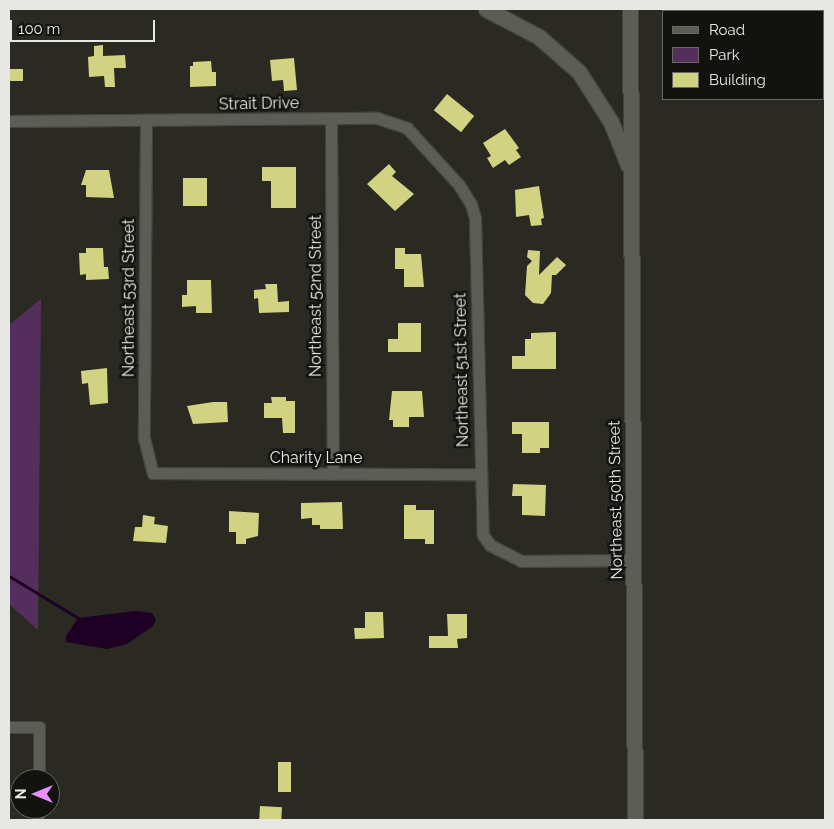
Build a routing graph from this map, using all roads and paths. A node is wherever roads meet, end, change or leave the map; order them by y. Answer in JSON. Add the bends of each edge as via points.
{"nodes":[{"id":1,"x":486,"y":9,"type":"edge"},
{"id":2,"x":630,"y":9,"type":"edge"},
{"id":3,"x":332,"y":119,"type":"junction"},
{"id":4,"x":9,"y":121,"type":"edge"},
{"id":5,"x":146,"y":121,"type":"junction"},
{"id":6,"x":632,"y":179,"type":"junction"},
{"id":7,"x":471,"y":204,"type":"joint"},
{"id":8,"x":153,"y":473,"type":"joint"},
{"id":9,"x":333,"y":474,"type":"junction"},
{"id":10,"x":480,"y":474,"type":"junction"},
{"id":11,"x":635,"y":560,"type":"junction"},
{"id":12,"x":9,"y":727,"type":"edge"},
{"id":13,"x":39,"y":769,"type":"edge"},
{"id":14,"x":635,"y":820,"type":"edge"}],
"edges":[{"from":1,"to":6,"type":"street","name":"Northeast 50th Street","via":[[539,37],[578,72],[611,122]]},
{"from":2,"to":6,"type":"street","name":"Northeast 50th Street"},
{"from":3,"to":5,"type":"street","name":"Strait Drive"},
{"from":3,"to":7,"type":"street","name":"Strait Drive","via":[[377,118],[407,128],[453,178]]},
{"from":3,"to":9,"type":"street","name":"Northeast 52nd Street"},
{"from":4,"to":5,"type":"street","name":"Strait Drive"},
{"from":5,"to":8,"type":"street","name":"Northeast 53rd Street","via":[[144,438]]},
{"from":6,"to":11,"type":"street","name":"Northeast 50th Street"},
{"from":7,"to":10,"type":"street","name":"Northeast 51st Street","via":[[477,238]]},
{"from":8,"to":9,"type":"street","name":"Charity Lane"},
{"from":9,"to":10,"type":"street","name":"Charity Lane"},
{"from":10,"to":11,"type":"street","name":"Northeast 51st Street","via":[[483,535],[490,545],[521,561]]},
{"from":11,"to":14,"type":"street","name":"Northeast 50th Street"},
{"from":12,"to":13,"type":"street","via":[[39,727]]}]}
